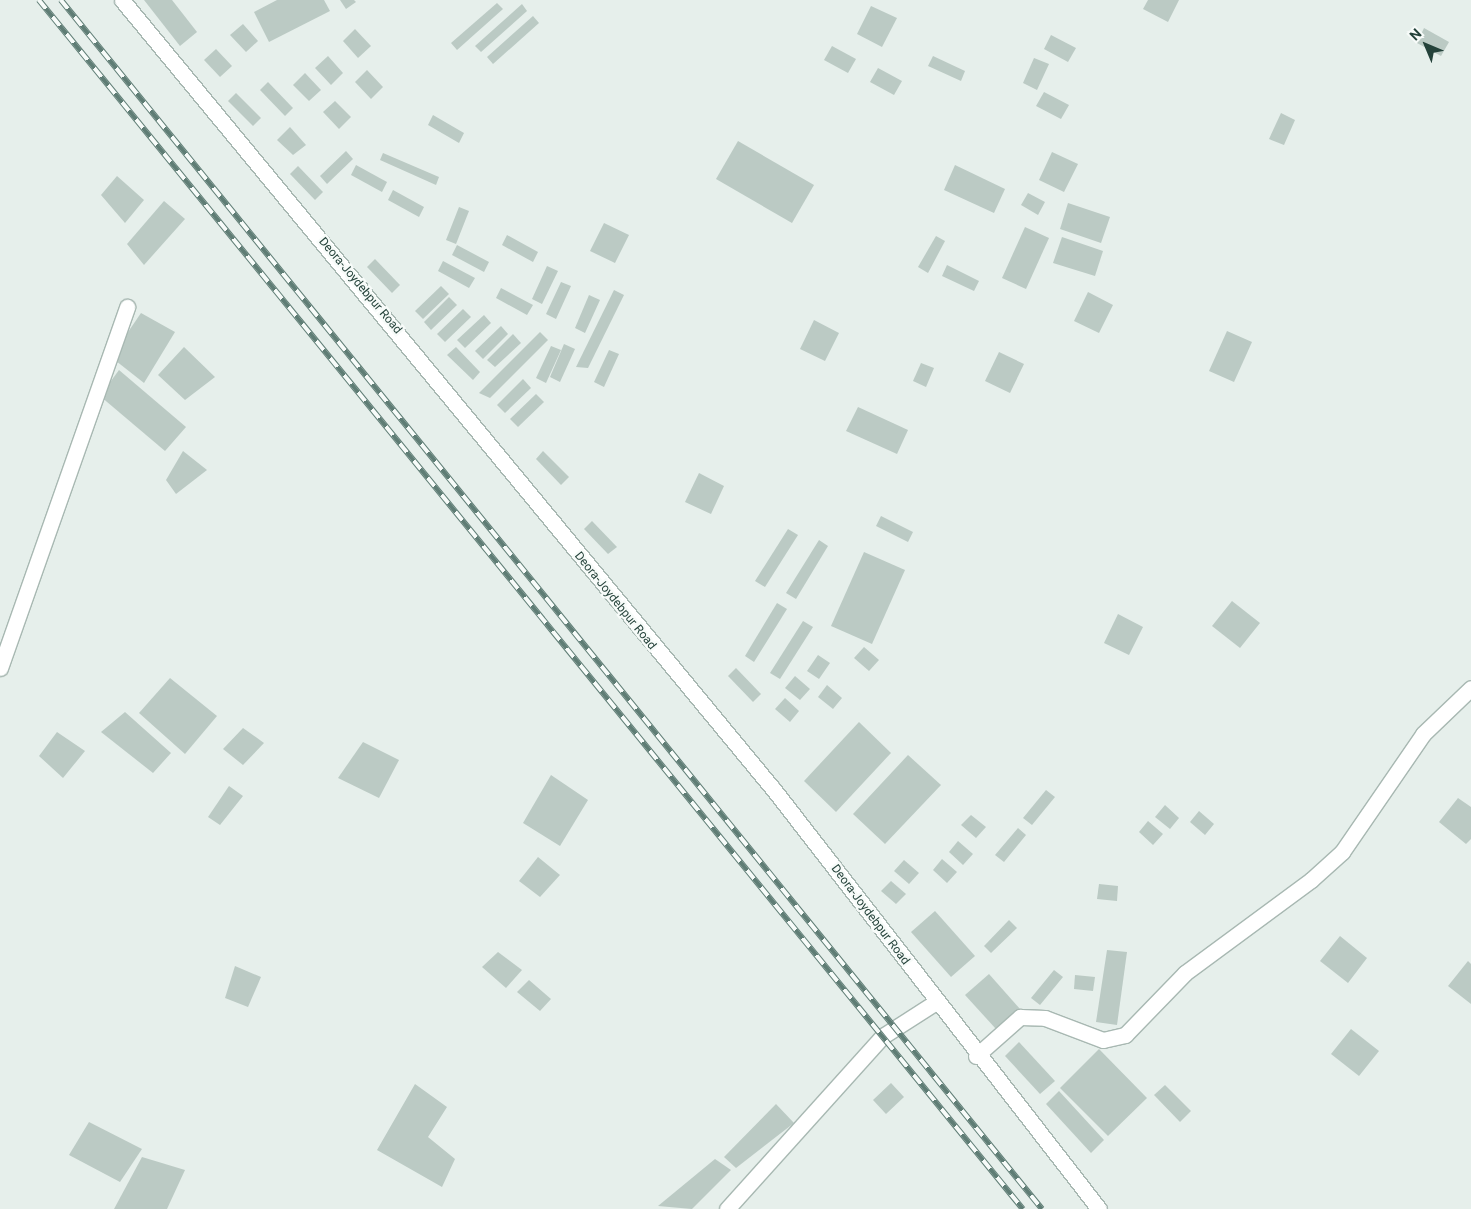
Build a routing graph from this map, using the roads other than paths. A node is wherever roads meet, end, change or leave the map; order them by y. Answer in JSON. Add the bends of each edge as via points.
{"nodes":[{"id":1,"x":122,"y":0,"type":"edge"},
{"id":2,"x":127,"y":307,"type":"dead end"},
{"id":3,"x":0,"y":668,"type":"edge"},
{"id":4,"x":1471,"y":688,"type":"edge"},
{"id":5,"x":936,"y":1002,"type":"junction"},
{"id":6,"x":976,"y":1056,"type":"junction"},
{"id":7,"x":727,"y":1209,"type":"edge"},
{"id":8,"x":1099,"y":1209,"type":"edge"}],
"edges":[{"from":1,"to":5,"type":"street","name":"Deora-Joydebpur Road","via":[[774,790]]},
{"from":2,"to":3,"type":"street"},
{"from":4,"to":6,"type":"street","via":[[1422,734],[1342,852],[1311,880],[1185,973],[1125,1035],[1103,1040],[1045,1018],[1020,1017]]},
{"from":5,"to":6,"type":"street","name":"Deora-Joydebpur Road"},
{"from":5,"to":7,"type":"street","via":[[883,1036]]},
{"from":6,"to":8,"type":"street","name":"Deora-Joydebpur Road"}]}
